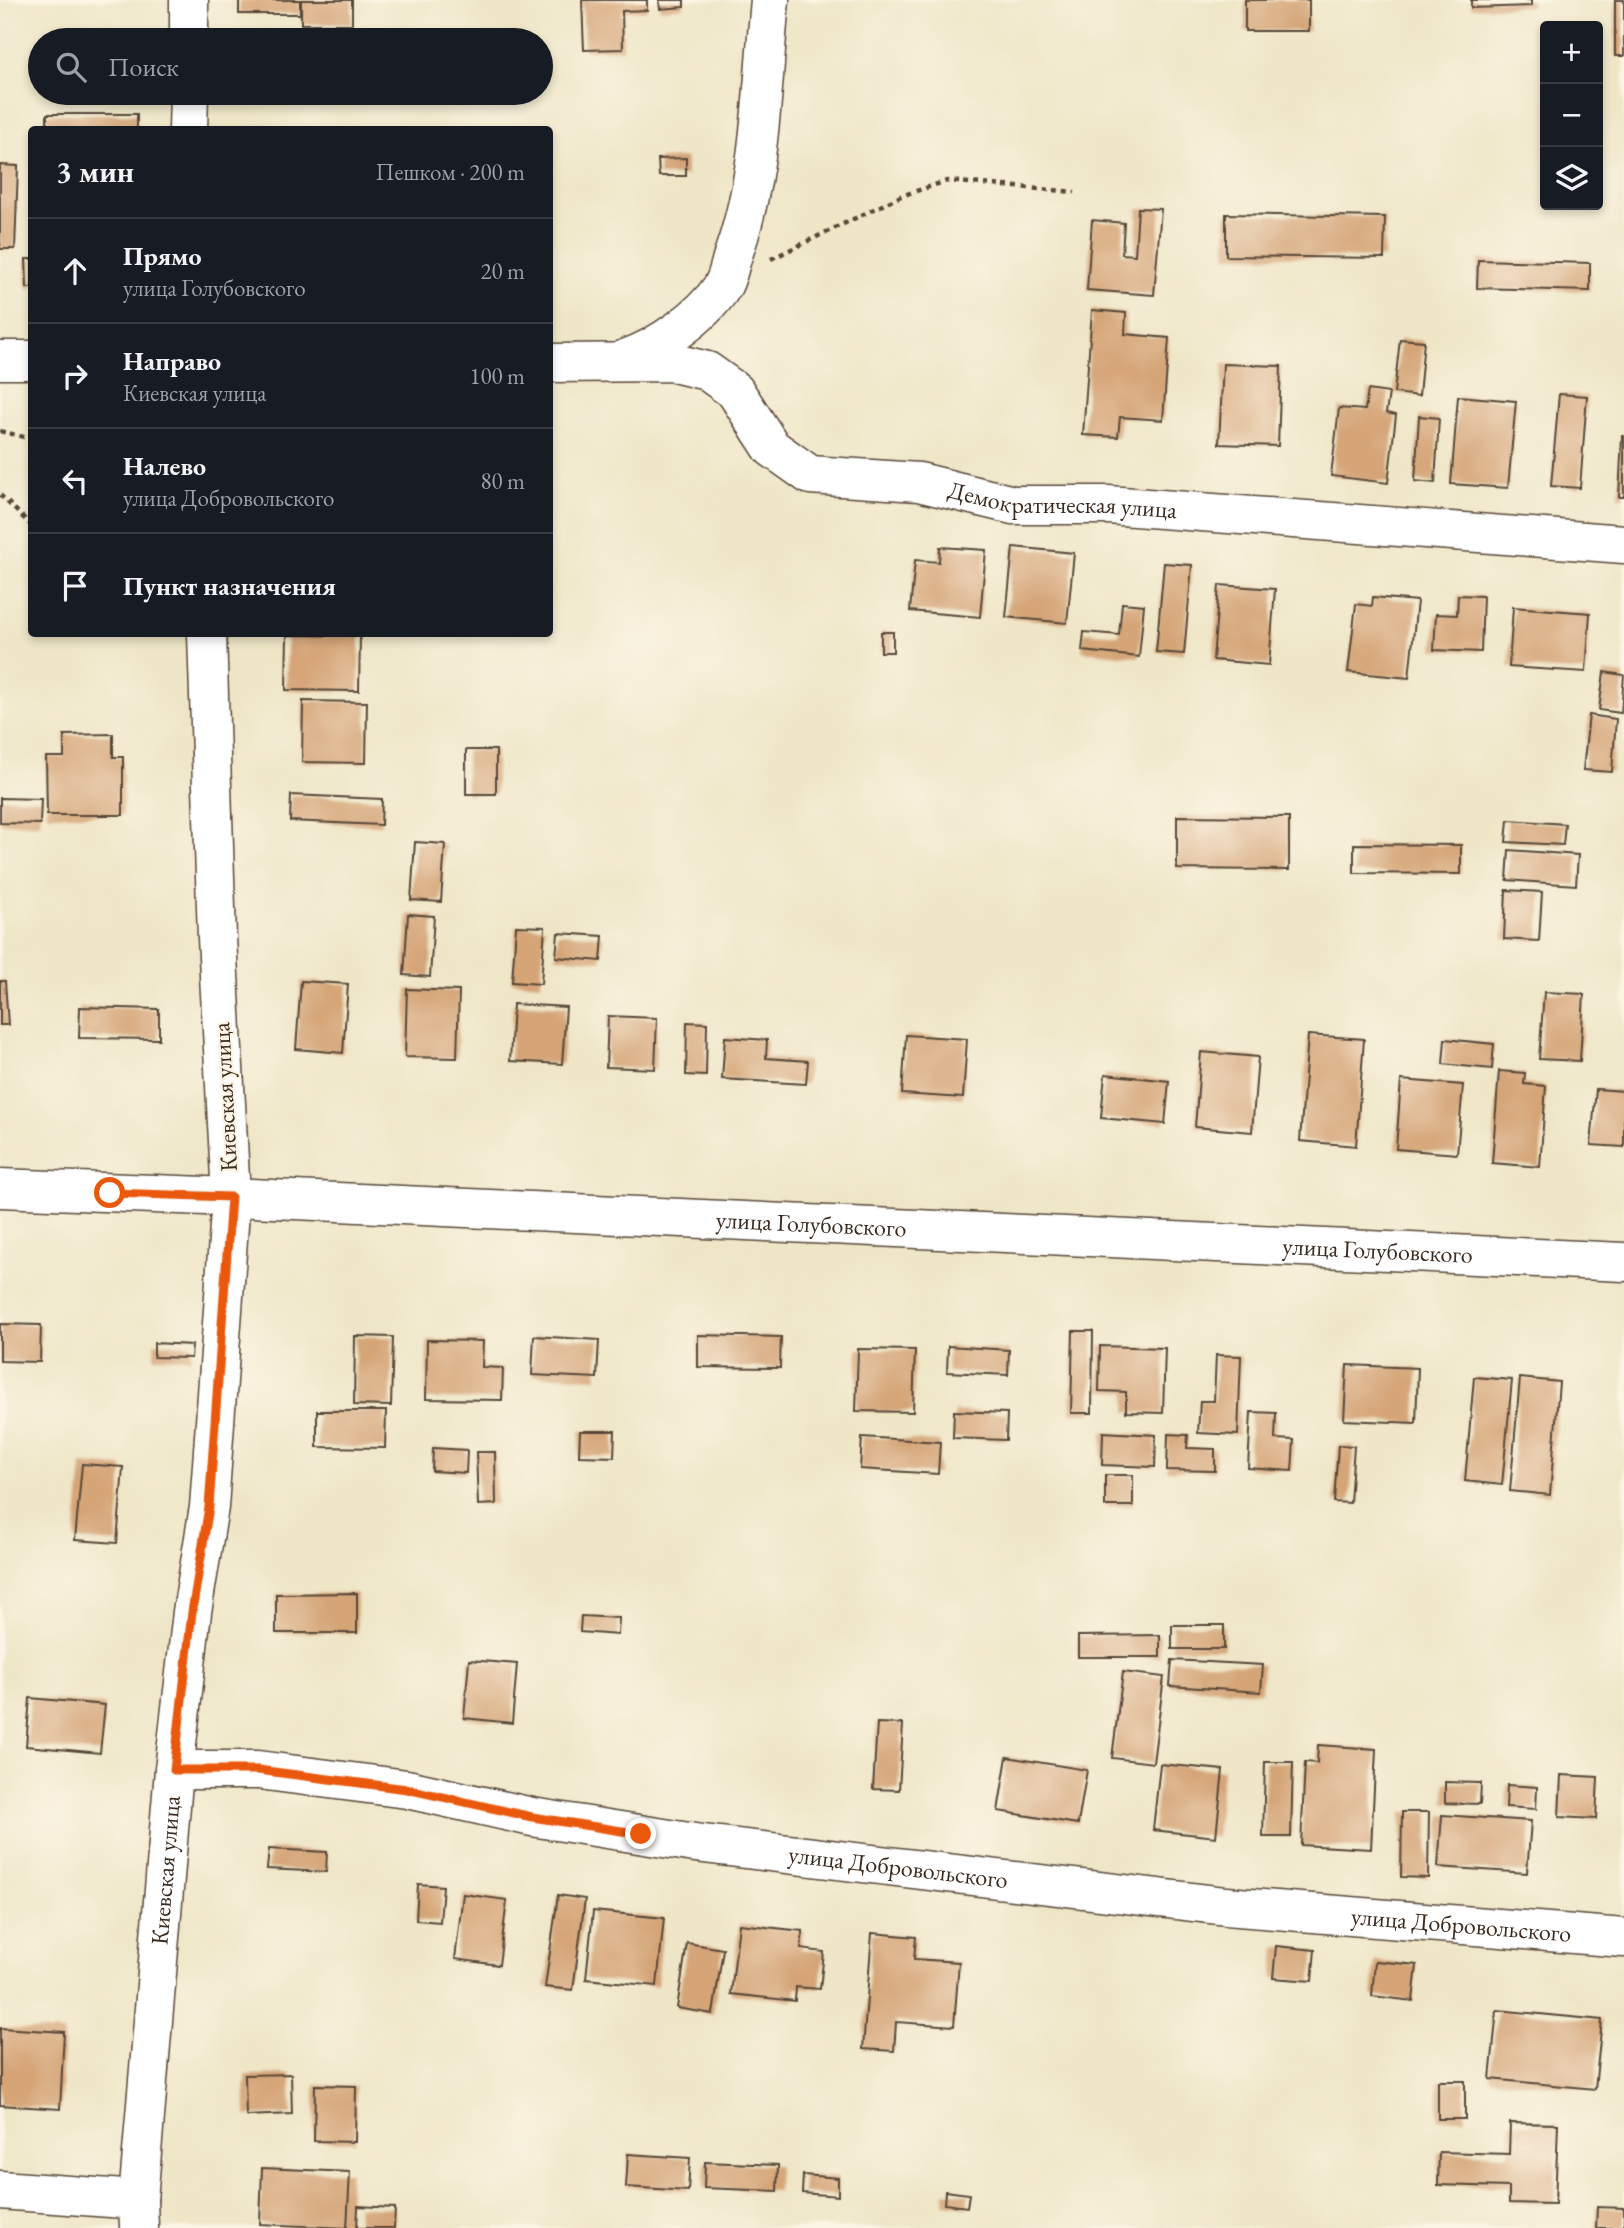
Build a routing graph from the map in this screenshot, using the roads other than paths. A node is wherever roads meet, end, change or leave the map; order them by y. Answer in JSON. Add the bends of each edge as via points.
{"nodes":[{"id":1,"x":189,"y":0,"type":"edge"},
{"id":2,"x":770,"y":0,"type":"edge"},
{"id":3,"x":189,"y":28,"type":"edge"},
{"id":4,"x":188,"y":105,"type":"edge"},
{"id":5,"x":188,"y":126,"type":"edge"},
{"id":6,"x":0,"y":360,"type":"edge"},
{"id":7,"x":28,"y":360,"type":"edge"},
{"id":8,"x":616,"y":362,"type":"junction"},
{"id":9,"x":553,"y":363,"type":"edge"},
{"id":10,"x":1624,"y":544,"type":"edge"},
{"id":11,"x":207,"y":637,"type":"edge"},
{"id":12,"x":0,"y":1188,"type":"edge"},
{"id":13,"x":231,"y":1197,"type":"junction"},
{"id":14,"x":1624,"y":1262,"type":"edge"},
{"id":15,"x":174,"y":1770,"type":"junction"},
{"id":16,"x":1624,"y":1938,"type":"edge"},
{"id":17,"x":0,"y":2190,"type":"edge"},
{"id":18,"x":138,"y":2214,"type":"edge"}],
"edges":[{"from":1,"to":3,"type":"street"},
{"from":2,"to":8,"type":"street","via":[[758,154],[744,223],[723,286],[685,325],[638,355]]},
{"from":4,"to":5,"type":"street"},
{"from":6,"to":7,"type":"street"},
{"from":8,"to":9,"type":"street","name":"Демократическая улица"},
{"from":8,"to":10,"type":"street","name":"Демократическая улица","via":[[670,362],[708,371],[735,391],[772,448],[810,475],[919,482],[1013,505],[1108,505]]},
{"from":11,"to":13,"type":"street","name":"Киевская улица"},
{"from":12,"to":13,"type":"street","name":"улица Голубовского"},
{"from":13,"to":14,"type":"street","name":"улица Голубовского"},
{"from":13,"to":15,"type":"street","name":"Киевская улица","via":[[209,1507]]},
{"from":15,"to":16,"type":"street","name":"улица Добровольского","via":[[258,1770],[407,1789],[532,1817],[695,1843],[1212,1905]]},
{"from":15,"to":18,"type":"street","name":"Киевская улица"},
{"from":17,"to":18,"type":"street"}]}
